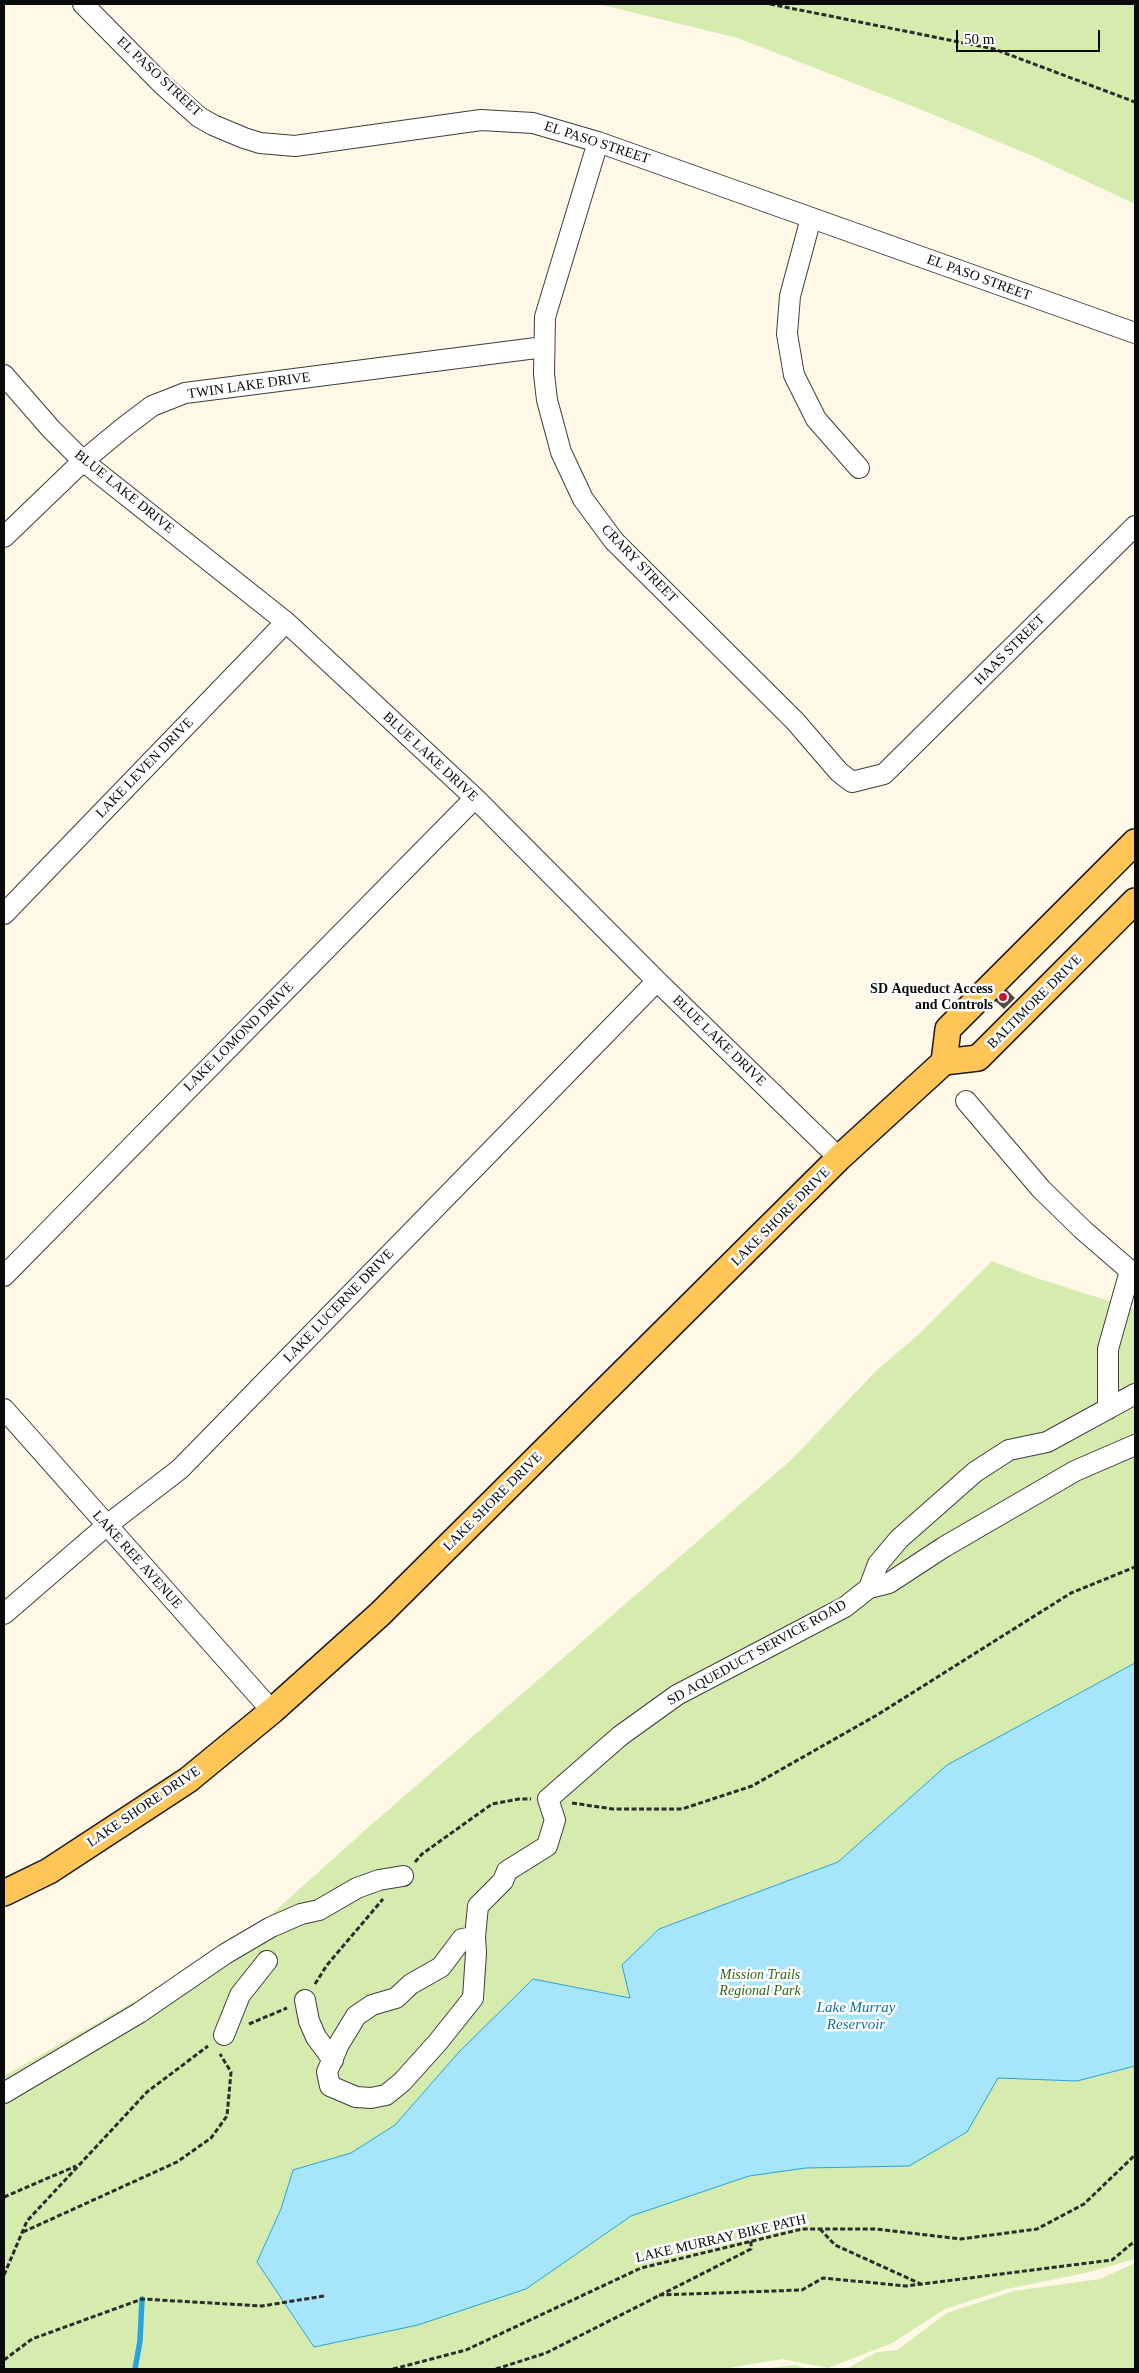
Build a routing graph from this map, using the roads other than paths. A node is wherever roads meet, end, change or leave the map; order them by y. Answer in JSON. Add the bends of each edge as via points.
{"nodes":[{"id":1,"x":83,"y":4,"type":"edge"},
{"id":2,"x":598,"y":142,"type":"junction"},
{"id":3,"x":811,"y":218,"type":"junction"},
{"id":4,"x":1135,"y":333,"type":"edge"},
{"id":5,"x":544,"y":347,"type":"junction"},
{"id":6,"x":4,"y":375,"type":"edge"},
{"id":7,"x":84,"y":461,"type":"junction"},
{"id":8,"x":859,"y":468,"type":"dead end"},
{"id":9,"x":1135,"y":526,"type":"edge"},
{"id":10,"x":4,"y":537,"type":"edge"},
{"id":11,"x":286,"y":622,"type":"junction"},
{"id":12,"x":884,"y":774,"type":"joint"},
{"id":13,"x":474,"y":798,"type":"junction"},
{"id":14,"x":1135,"y":842,"type":"edge"},
{"id":15,"x":1135,"y":901,"type":"edge"},
{"id":16,"x":4,"y":914,"type":"edge"},
{"id":17,"x":656,"y":980,"type":"junction"},
{"id":18,"x":944,"y":1062,"type":"junction"},
{"id":19,"x":966,"y":1101,"type":"dead end"},
{"id":20,"x":839,"y":1158,"type":"junction"},
{"id":21,"x":1132,"y":1273,"type":"edge"},
{"id":22,"x":4,"y":1276,"type":"edge"},
{"id":23,"x":1135,"y":1394,"type":"edge"},
{"id":24,"x":4,"y":1409,"type":"edge"},
{"id":25,"x":1108,"y":1410,"type":"junction"},
{"id":26,"x":1135,"y":1445,"type":"edge"},
{"id":27,"x":106,"y":1526,"type":"junction"},
{"id":28,"x":869,"y":1588,"type":"junction"},
{"id":29,"x":4,"y":1614,"type":"edge"},
{"id":30,"x":272,"y":1711,"type":"junction"},
{"id":31,"x":403,"y":1876,"type":"dead end"},
{"id":32,"x":4,"y":1894,"type":"edge"},
{"id":33,"x":475,"y":1937,"type":"junction"},
{"id":34,"x":267,"y":1961,"type":"dead end"},
{"id":35,"x":305,"y":2000,"type":"dead end"},
{"id":36,"x":221,"y":2042,"type":"road end"},
{"id":37,"x":333,"y":2060,"type":"junction"},
{"id":38,"x":4,"y":2093,"type":"edge"}],
"edges":[{"from":1,"to":2,"type":"street","name":"EL PASO STREET","via":[[199,117],[244,138],[278,145],[311,144],[481,120],[533,123]]},
{"from":2,"to":3,"type":"street","name":"EL PASO STREET"},
{"from":2,"to":5,"type":"street","name":"CRARY STREET","via":[[545,317]]},
{"from":3,"to":4,"type":"street","name":"EL PASO STREET"},
{"from":3,"to":8,"type":"street","via":[[790,296],[787,334],[794,375],[816,419]]},
{"from":5,"to":7,"type":"street","name":"TWIN LAKE DRIVE","via":[[185,393],[152,406]]},
{"from":5,"to":12,"type":"street","name":"CRARY STREET","via":[[547,400],[561,452],[583,499],[609,534],[795,720],[839,772],[852,782]]},
{"from":6,"to":7,"type":"street","name":"BLUE LAKE DRIVE"},
{"from":7,"to":10,"type":"street","name":"TWIN LAKE DRIVE"},
{"from":7,"to":11,"type":"street","name":"BLUE LAKE DRIVE"},
{"from":9,"to":12,"type":"street","name":"HAAS STREET"},
{"from":11,"to":13,"type":"street","name":"BLUE LAKE DRIVE"},
{"from":11,"to":16,"type":"street","name":"LAKE LEVEN DRIVE"},
{"from":13,"to":17,"type":"street","name":"BLUE LAKE DRIVE"},
{"from":13,"to":22,"type":"street","name":"LAKE LOMOND DRIVE"},
{"from":14,"to":18,"type":"main road","via":[[948,1029]]},
{"from":15,"to":18,"type":"main road","name":"BALTIMORE DRIVE","via":[[978,1058]]},
{"from":17,"to":20,"type":"street","name":"BLUE LAKE DRIVE"},
{"from":17,"to":27,"type":"street","name":"LAKE LUCERNE DRIVE","via":[[180,1469]]},
{"from":18,"to":20,"type":"main road","name":"LAKE SHORE DRIVE"},
{"from":19,"to":21,"type":"street","via":[[1042,1189]]},
{"from":20,"to":30,"type":"main road","name":"LAKE SHORE DRIVE","via":[[380,1614]]},
{"from":21,"to":25,"type":"street","via":[[1108,1349]]},
{"from":23,"to":25,"type":"street"},
{"from":24,"to":27,"type":"street","name":"LAKE REE AVENUE"},
{"from":25,"to":28,"type":"street","via":[[1047,1442],[1008,1450],[975,1472],[899,1538],[878,1564]]},
{"from":26,"to":28,"type":"street","name":"SD AQUEDUCT SERVICE ROAD","via":[[1075,1471],[889,1583]]},
{"from":27,"to":29,"type":"street","name":"LAKE LUCERNE DRIVE"},
{"from":27,"to":30,"type":"street","name":"LAKE REE AVENUE"},
{"from":28,"to":33,"type":"street","name":"SD AQUEDUCT SERVICE ROAD","via":[[845,1607],[677,1695],[620,1736],[548,1799],[555,1820],[547,1846],[507,1871],[503,1881],[478,1906]]},
{"from":30,"to":32,"type":"main road","name":"LAKE SHORE DRIVE","via":[[188,1780],[48,1871]]},
{"from":31,"to":38,"type":"street","via":[[357,1888],[319,1910],[271,1927],[139,2013]]},
{"from":33,"to":37,"type":"street","name":"SD AQUEDUCT SERVICE ROAD","via":[[462,1939],[441,1967],[410,1984],[396,1998],[372,2005],[356,2016]]},
{"from":33,"to":37,"type":"street","name":"SD AQUEDUCT SERVICE ROAD","via":[[473,1998],[402,2082],[386,2094],[356,2097],[330,2086],[327,2072]]},
{"from":34,"to":36,"type":"street","via":[[240,1995]]},
{"from":35,"to":37,"type":"street","via":[[316,2037]]}]}
